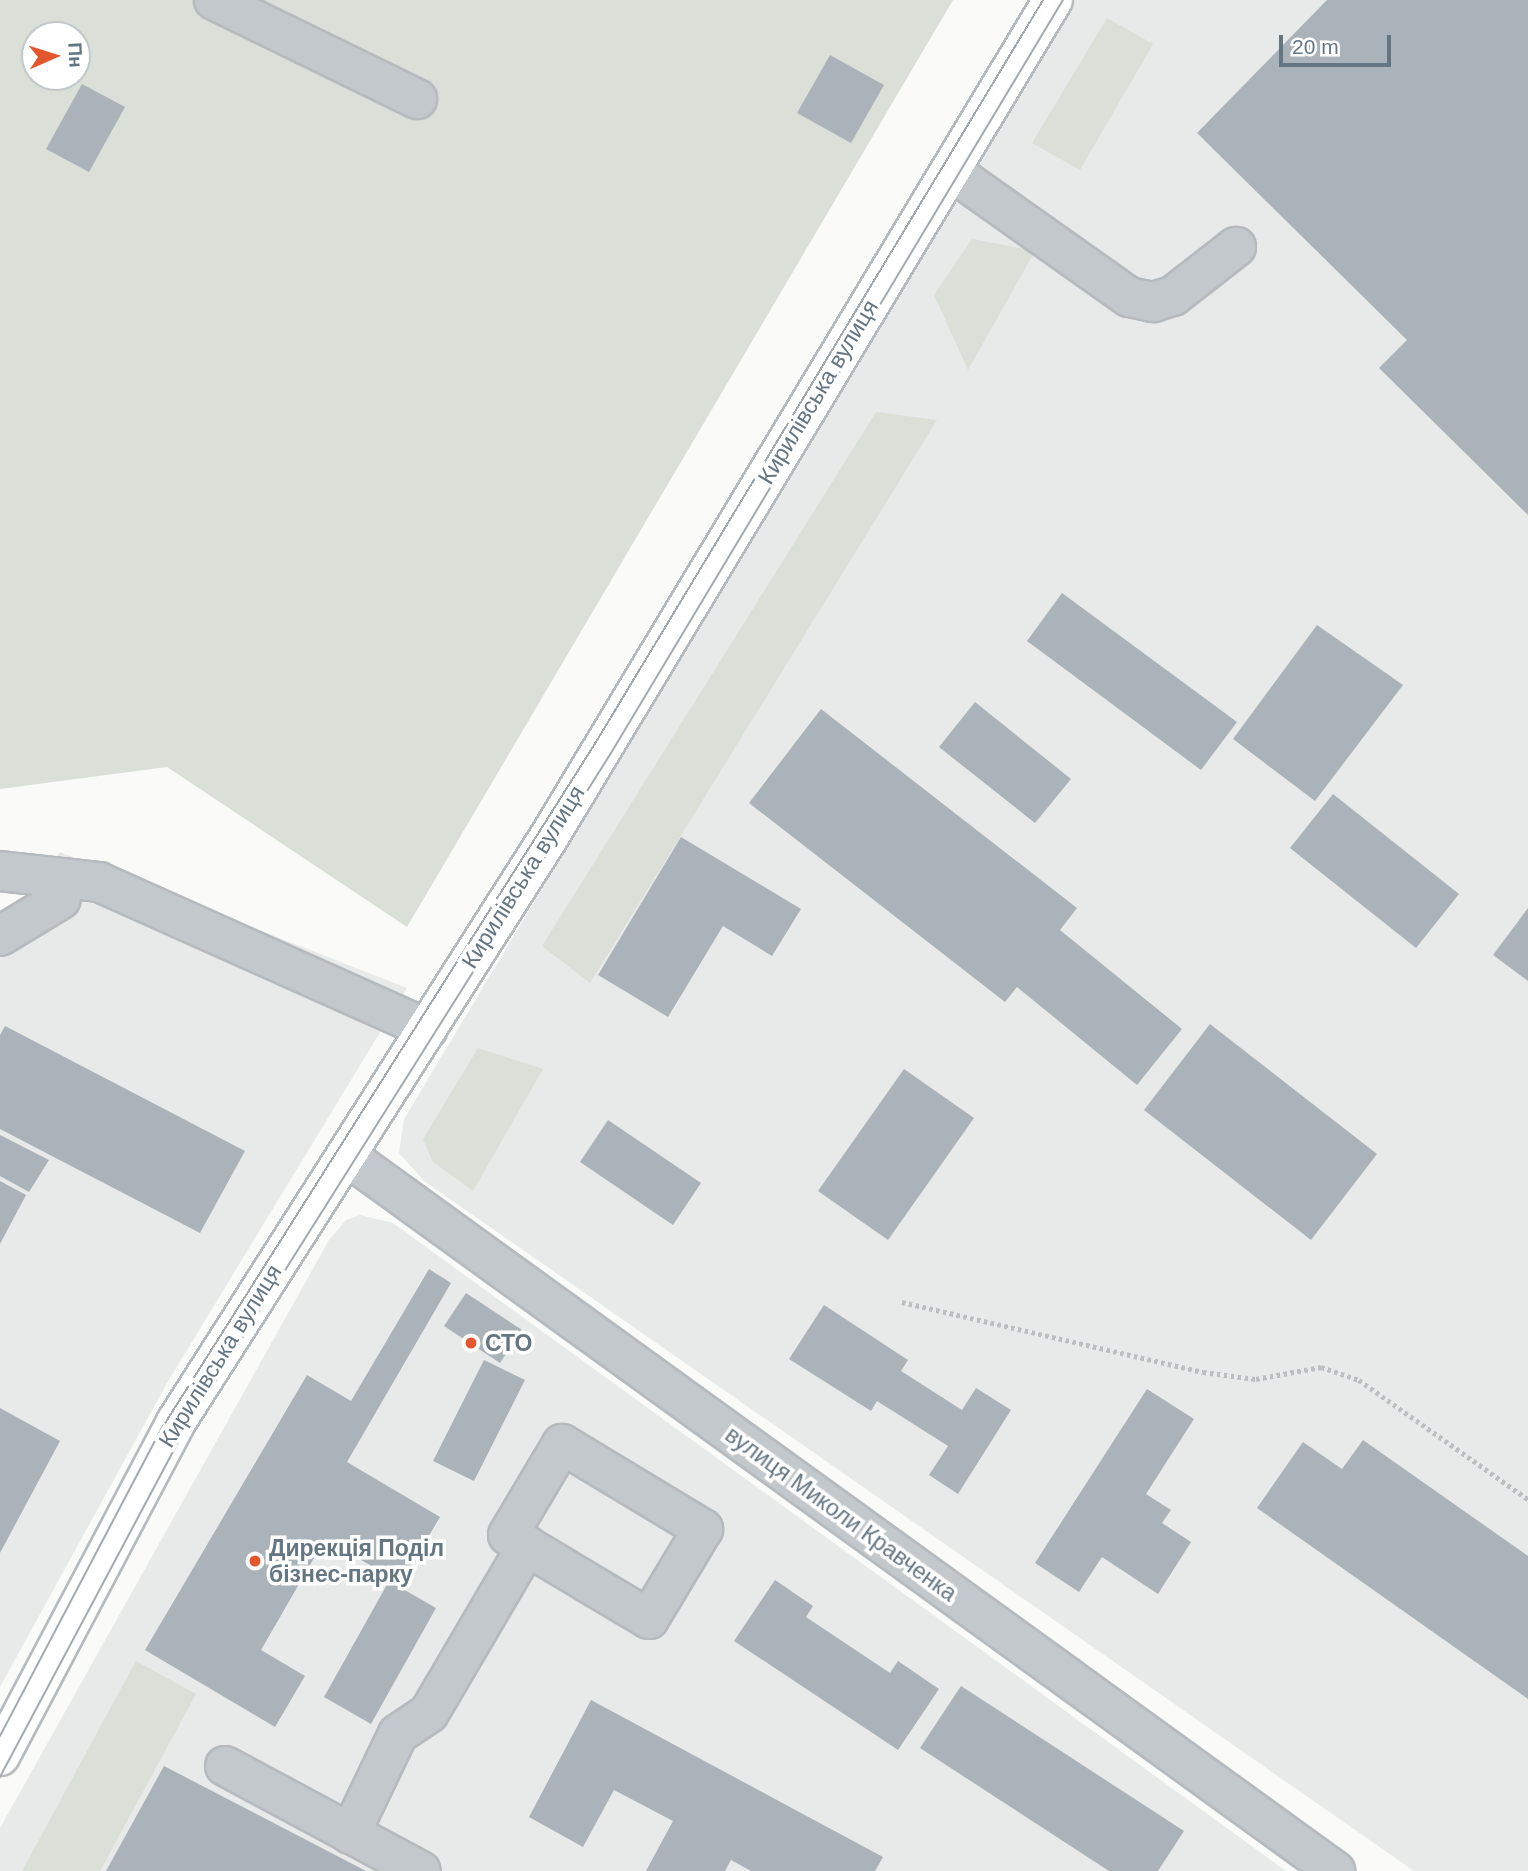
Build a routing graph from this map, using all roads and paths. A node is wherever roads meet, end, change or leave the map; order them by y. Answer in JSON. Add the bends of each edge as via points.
{"nodes":[{"id":1,"x":214,"y":0,"type":"edge"},
{"id":2,"x":1053,"y":0,"type":"edge"},
{"id":3,"x":417,"y":99,"type":"dead end"},
{"id":4,"x":951,"y":170,"type":"junction"},
{"id":5,"x":1236,"y":247,"type":"dead end"},
{"id":6,"x":0,"y":871,"type":"edge"},
{"id":7,"x":61,"y":899,"type":"dead end"},
{"id":8,"x":0,"y":936,"type":"edge"},
{"id":9,"x":428,"y":1029,"type":"junction"},
{"id":10,"x":347,"y":1156,"type":"junction"},
{"id":11,"x":902,"y":1302,"type":"dead end"},
{"id":12,"x":1528,"y":1499,"type":"edge"},
{"id":13,"x":527,"y":1546,"type":"junction"},
{"id":14,"x":0,"y":1756,"type":"edge"},
{"id":15,"x":225,"y":1766,"type":"dead end"},
{"id":16,"x":350,"y":1834,"type":"junction"},
{"id":17,"x":421,"y":1871,"type":"edge"},
{"id":18,"x":1335,"y":1871,"type":"edge"}],
"edges":[{"from":1,"to":3,"type":"street"},
{"from":2,"to":4,"type":"main road","name":"Кирилівська вулиця"},
{"from":4,"to":5,"type":"street","via":[[1129,298],[1153,302],[1173,296]]},
{"from":4,"to":9,"type":"main road","name":"Кирилівська вулиця","via":[[638,691]]},
{"from":6,"to":9,"type":"street","via":[[99,882]]},
{"from":7,"to":8,"type":"street"},
{"from":9,"to":10,"type":"main road","name":"Кирилівська вулиця"},
{"from":10,"to":14,"type":"main road","name":"Кирилівська вулиця","via":[[176,1422]]},
{"from":10,"to":18,"type":"street","name":"вулиця Миколи Кравченка"},
{"from":11,"to":12,"type":"path","via":[[1203,1372],[1256,1379],[1321,1367],[1359,1380]]},
{"from":13,"to":13,"type":"street","via":[[649,1619],[703,1529],[562,1444],[508,1535]]},
{"from":13,"to":16,"type":"street","via":[[429,1713],[398,1734]]},
{"from":15,"to":16,"type":"street"},
{"from":16,"to":17,"type":"street"}]}
